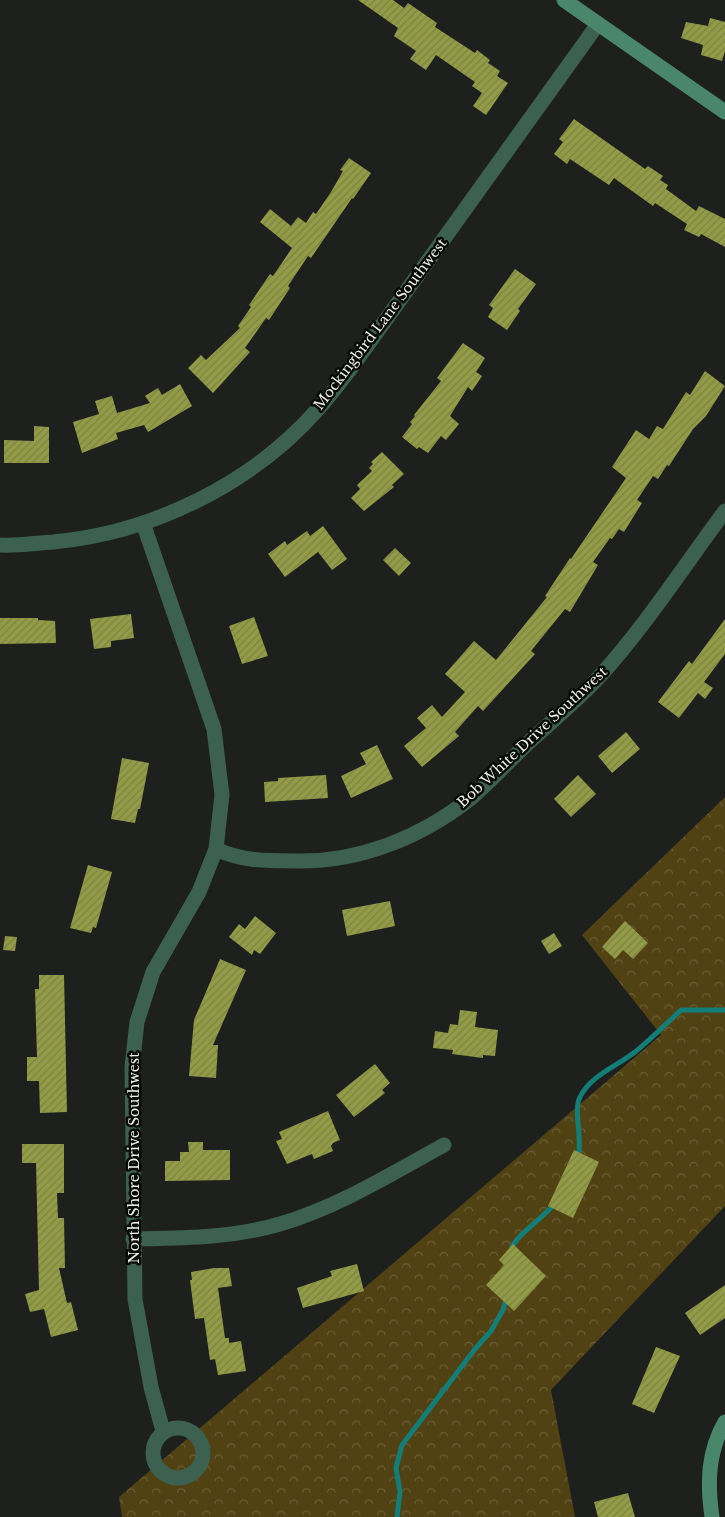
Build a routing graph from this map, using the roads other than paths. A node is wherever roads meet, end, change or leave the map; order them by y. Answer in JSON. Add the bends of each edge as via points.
{"nodes":[{"id":1,"x":564,"y":0,"type":"edge"},
{"id":2,"x":598,"y":24,"type":"junction"},
{"id":3,"x":725,"y":112,"type":"edge"},
{"id":4,"x":725,"y":511,"type":"edge"},
{"id":5,"x":144,"y":523,"type":"junction"},
{"id":6,"x":0,"y":545,"type":"edge"},
{"id":7,"x":216,"y":848,"type":"junction"},
{"id":8,"x":444,"y":1145,"type":"dead end"},
{"id":9,"x":132,"y":1239,"type":"junction"},
{"id":10,"x":725,"y":1422,"type":"edge"},
{"id":11,"x":163,"y":1432,"type":"dead end"},
{"id":12,"x":712,"y":1517,"type":"edge"}],
"edges":[{"from":1,"to":2,"type":"street"},
{"from":2,"to":3,"type":"street"},
{"from":2,"to":5,"type":"street","name":"Mockingbird Lane Southwest","via":[[349,371],[317,410],[281,445],[240,475],[197,500]]},
{"from":4,"to":7,"type":"street","name":"Bob White Drive Southwest","via":[[628,644],[598,678],[472,797],[441,819],[408,837],[363,853],[311,862],[253,861]]},
{"from":5,"to":6,"type":"street","name":"Mockingbird Lane Southwest","via":[[81,539]]},
{"from":5,"to":7,"type":"street","name":"North Shore Drive Southwest","via":[[214,729],[222,795]]},
{"from":7,"to":9,"type":"street","name":"North Shore Drive Southwest","via":[[199,892],[153,972],[137,1022],[132,1067]]},
{"from":8,"to":9,"type":"street","via":[[336,1204],[279,1225],[215,1237]]},
{"from":9,"to":11,"type":"street","name":"North Shore Drive Southwest","via":[[135,1299]]},
{"from":10,"to":12,"type":"street","via":[[715,1439],[709,1465]]}]}
